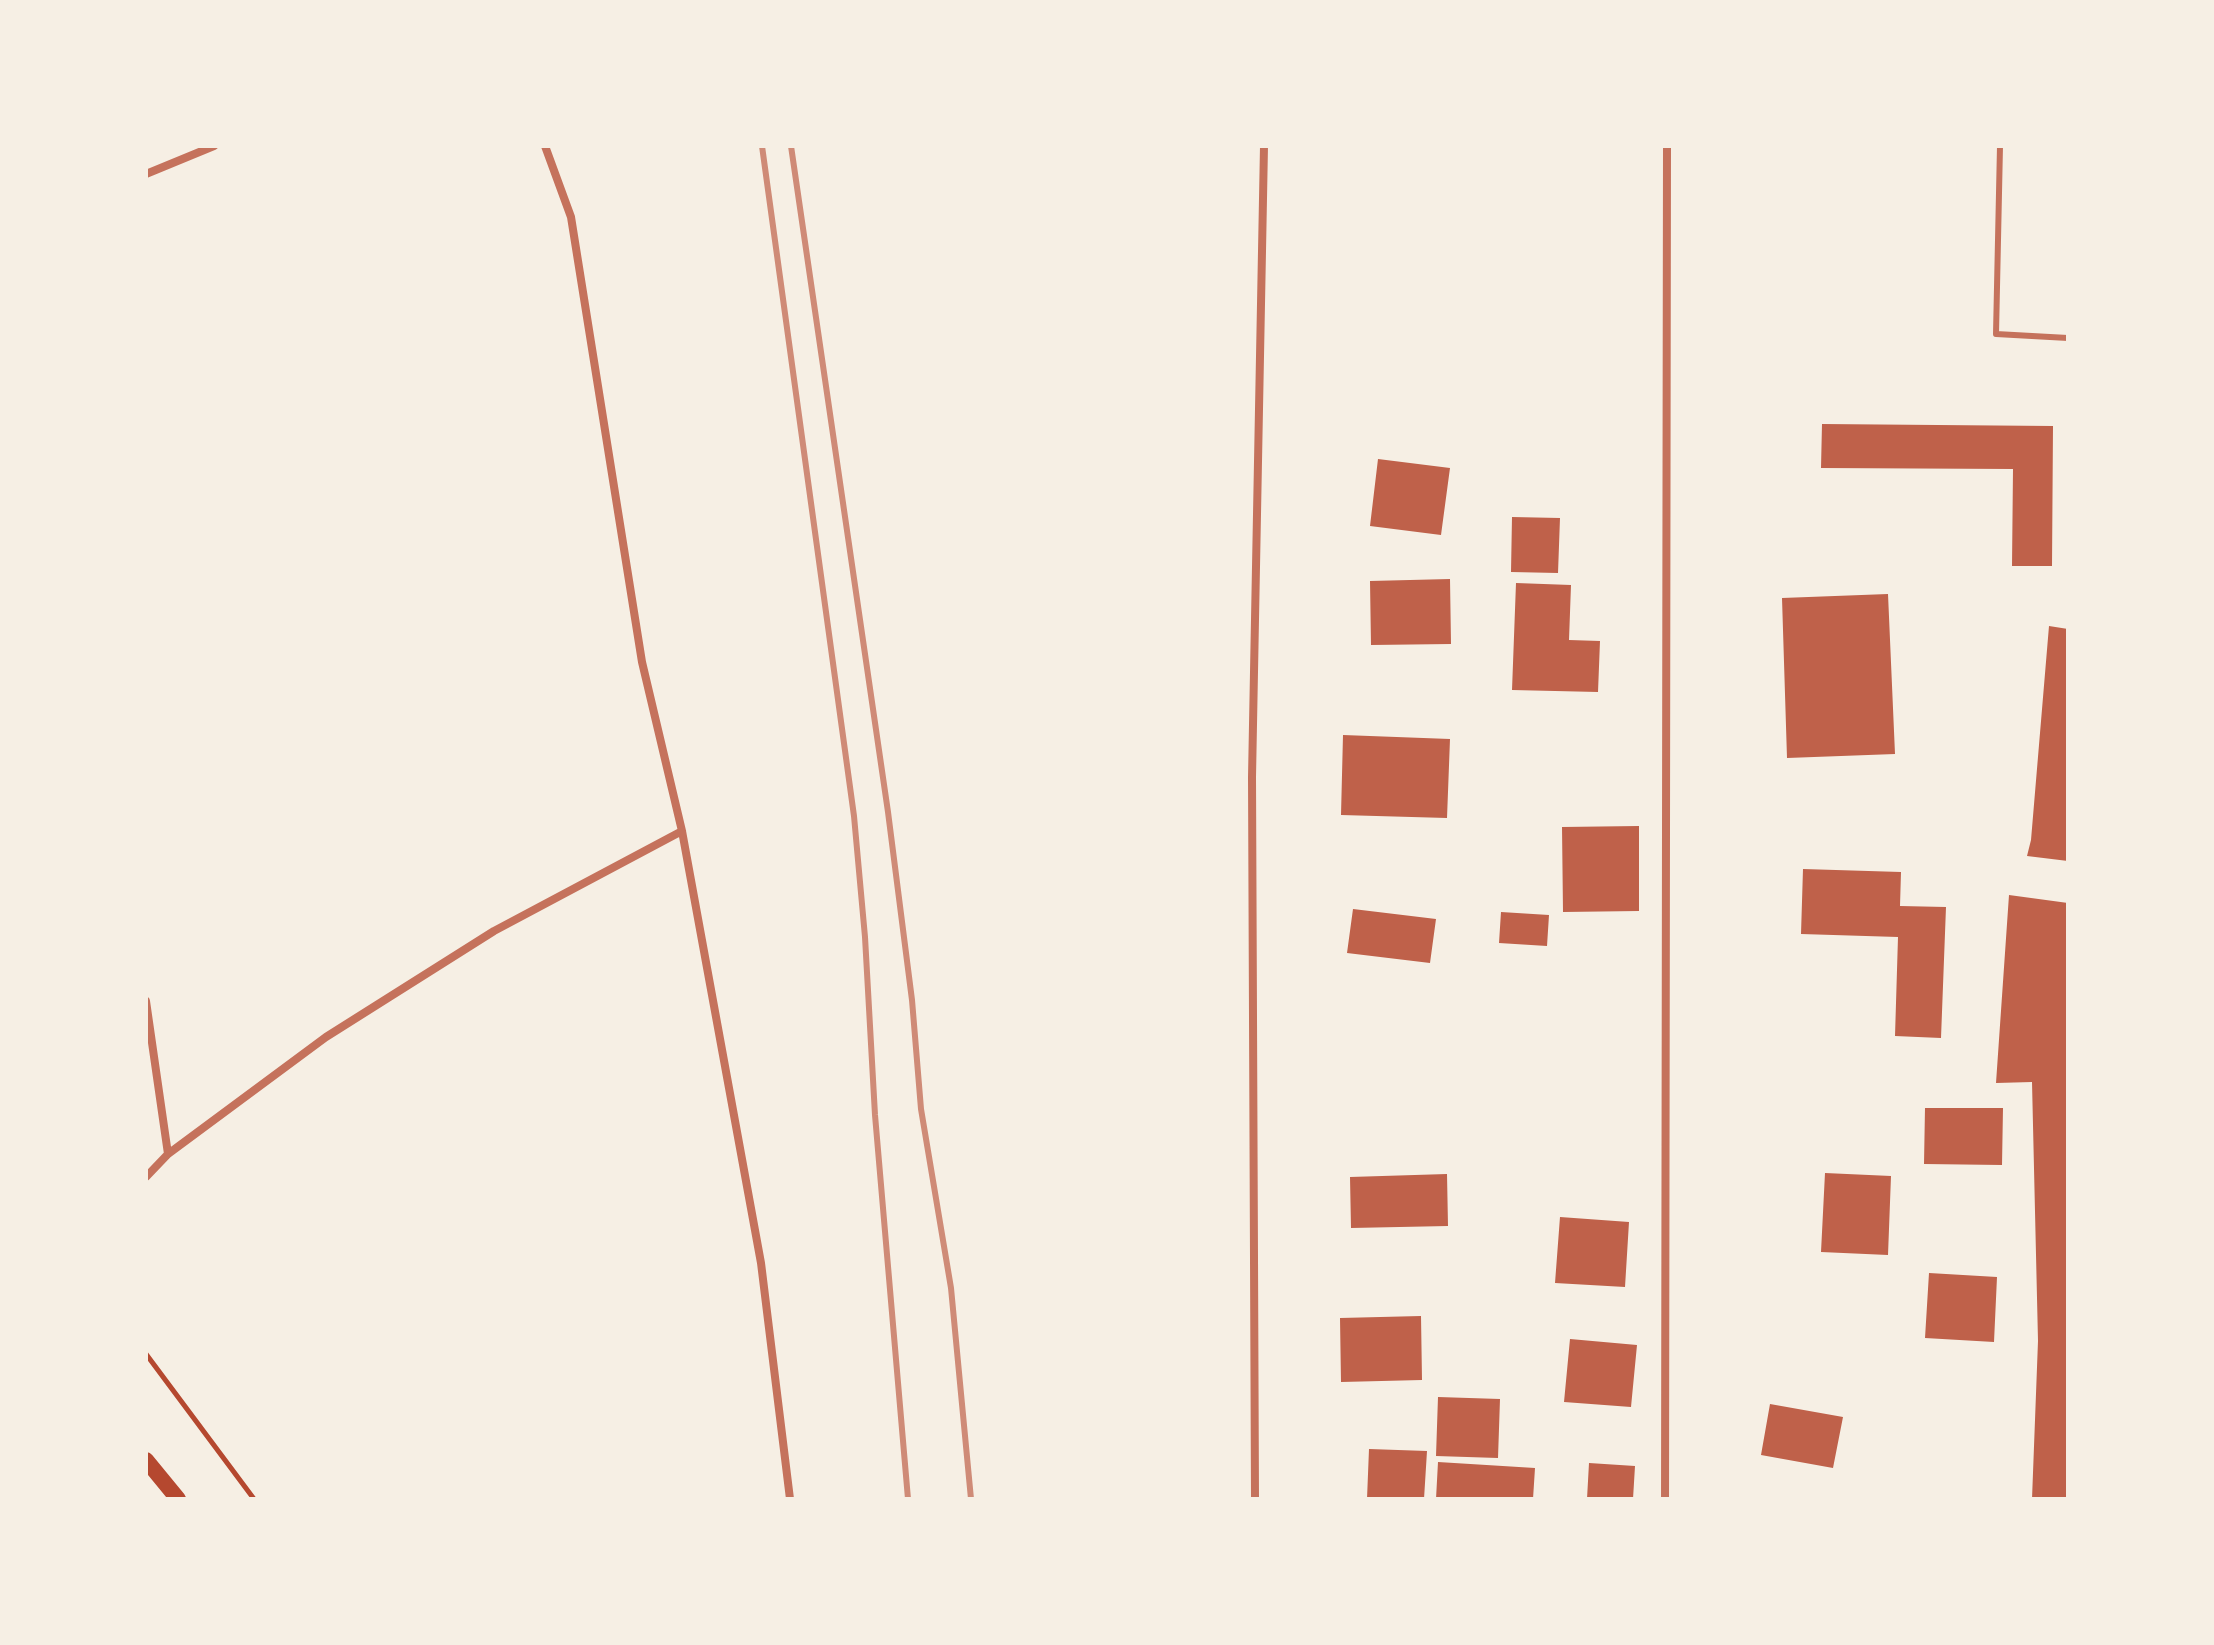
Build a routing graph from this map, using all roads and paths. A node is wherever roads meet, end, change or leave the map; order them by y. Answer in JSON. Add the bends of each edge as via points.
{"nodes":[{"id":1,"x":214,"y":146,"type":"edge"},
{"id":2,"x":545,"y":146,"type":"edge"},
{"id":3,"x":1264,"y":146,"type":"edge"},
{"id":4,"x":1667,"y":146,"type":"edge"},
{"id":5,"x":2000,"y":146,"type":"edge"},
{"id":6,"x":146,"y":174,"type":"edge"},
{"id":7,"x":2068,"y":338,"type":"edge"},
{"id":8,"x":682,"y":831,"type":"junction"},
{"id":9,"x":146,"y":1001,"type":"edge"},
{"id":10,"x":168,"y":1154,"type":"junction"},
{"id":11,"x":146,"y":1177,"type":"edge"},
{"id":12,"x":146,"y":1354,"type":"edge"},
{"id":13,"x":146,"y":1460,"type":"edge"},
{"id":14,"x":178,"y":1499,"type":"edge"},
{"id":15,"x":254,"y":1499,"type":"edge"},
{"id":16,"x":790,"y":1499,"type":"edge"},
{"id":17,"x":1255,"y":1499,"type":"edge"},
{"id":18,"x":1665,"y":1499,"type":"edge"}],
"edges":[{"from":1,"to":6,"type":"street"},
{"from":2,"to":8,"type":"street","via":[[571,217],[642,662]]},
{"from":3,"to":17,"type":"street","via":[[1252,777]]},
{"from":4,"to":18,"type":"street"},
{"from":5,"to":7,"type":"lane","via":[[1996,334]]},
{"from":8,"to":10,"type":"street","via":[[494,931],[390,996]]},
{"from":8,"to":16,"type":"street","via":[[761,1263]]},
{"from":9,"to":10,"type":"street"},
{"from":10,"to":11,"type":"street"},
{"from":12,"to":15,"type":"path"},
{"from":13,"to":14,"type":"main road"}]}
